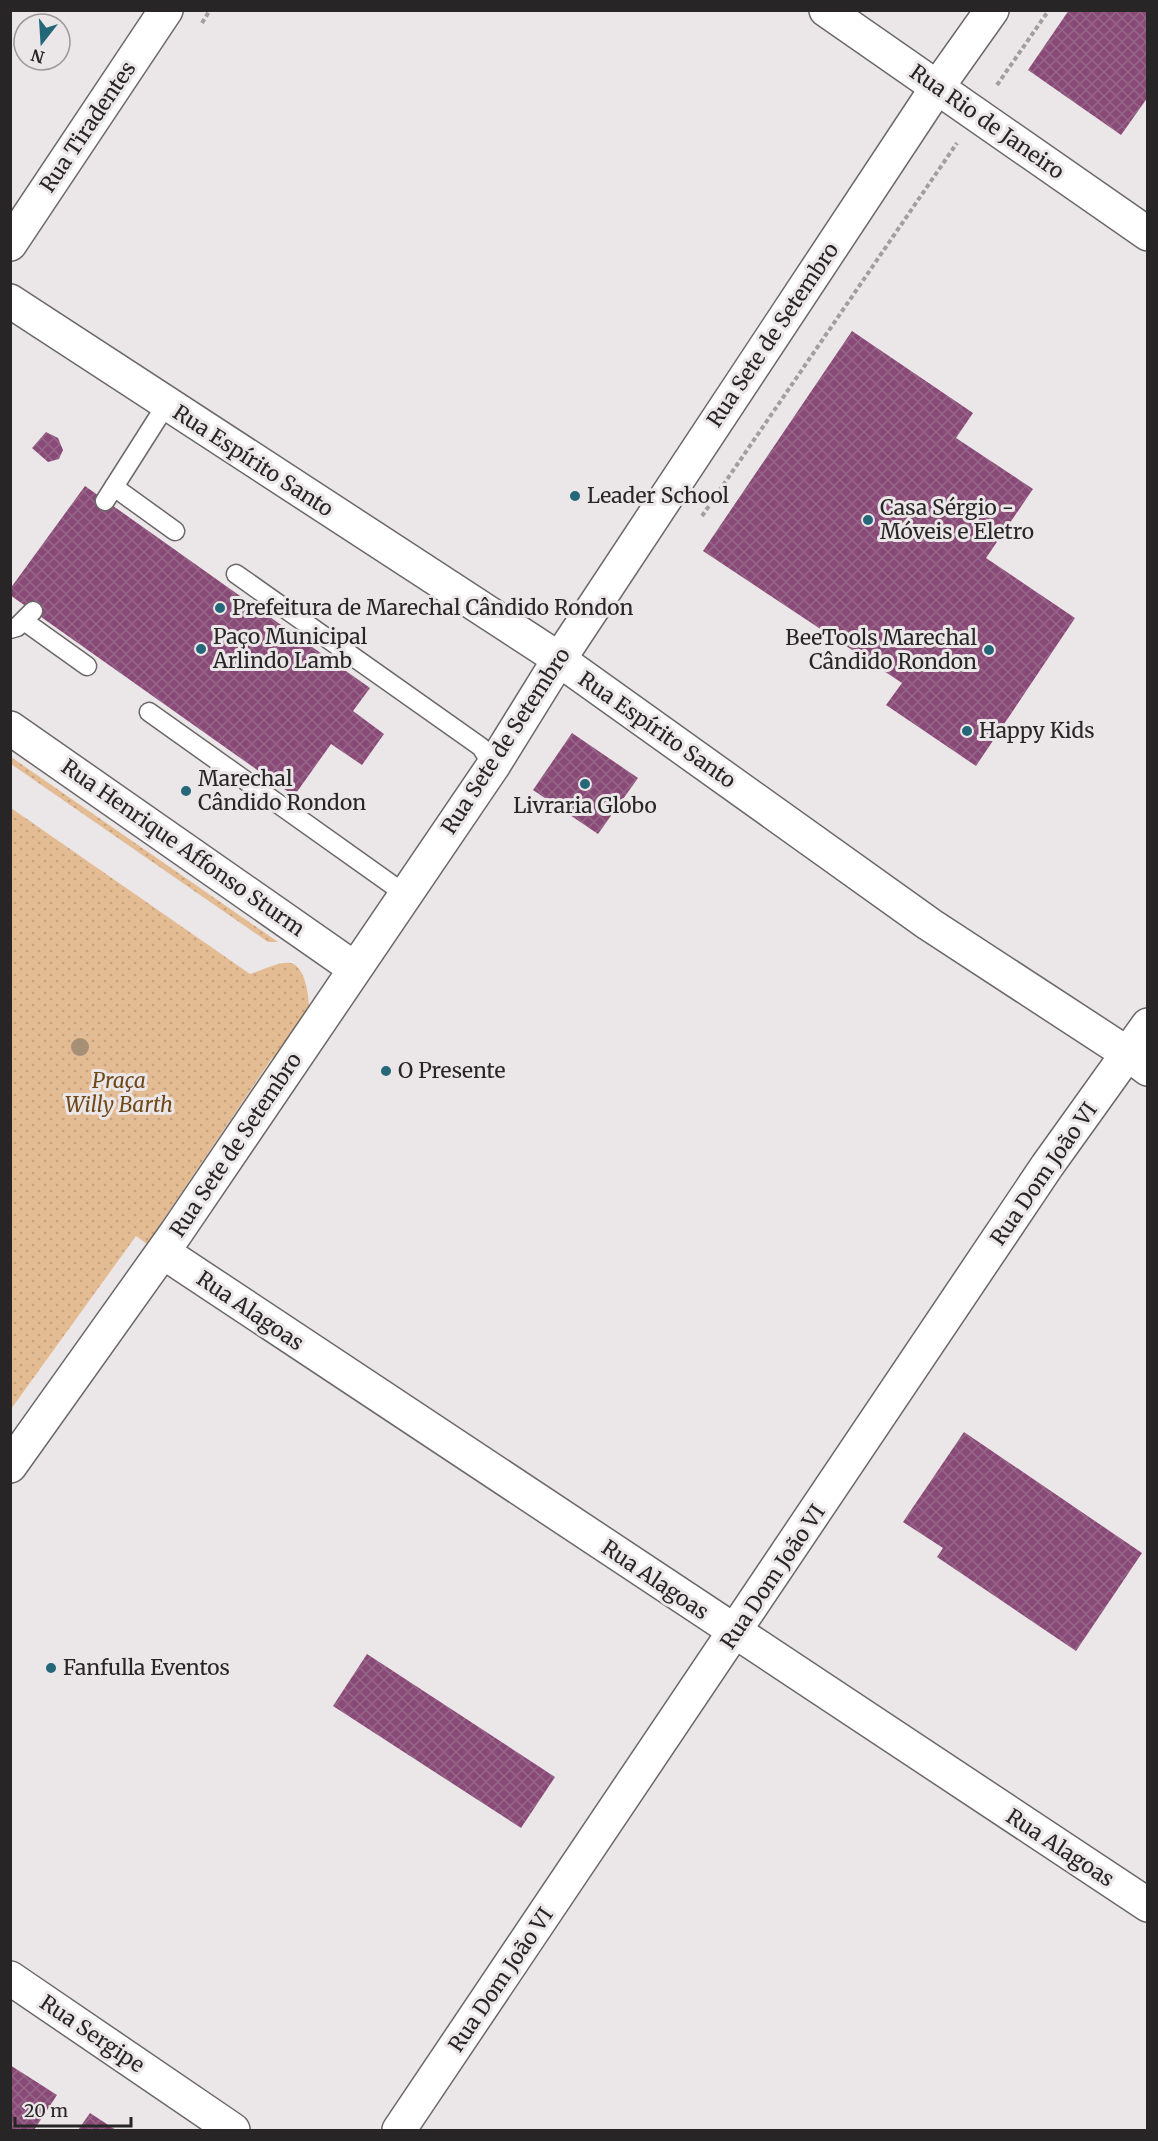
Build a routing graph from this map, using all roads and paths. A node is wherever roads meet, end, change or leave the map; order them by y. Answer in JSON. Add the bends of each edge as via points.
{"nodes":[{"id":1,"x":166,"y":10,"type":"edge"},
{"id":2,"x":826,"y":10,"type":"edge"},
{"id":3,"x":992,"y":10,"type":"edge"},
{"id":4,"x":936,"y":89,"type":"junction"},
{"id":5,"x":1148,"y":234,"type":"edge"},
{"id":6,"x":10,"y":244,"type":"edge"},
{"id":7,"x":10,"y":301,"type":"edge"},
{"id":8,"x":166,"y":405,"type":"junction"},
{"id":9,"x":175,"y":531,"type":"dead end"},
{"id":10,"x":236,"y":574,"type":"dead end"},
{"id":11,"x":22,"y":620,"type":"edge"},
{"id":12,"x":558,"y":661,"type":"junction"},
{"id":13,"x":87,"y":666,"type":"dead end"},
{"id":14,"x":149,"y":712,"type":"dead end"},
{"id":15,"x":10,"y":728,"type":"edge"},
{"id":16,"x":493,"y":766,"type":"junction"},
{"id":17,"x":405,"y":894,"type":"junction"},
{"id":18,"x":354,"y":968,"type":"junction"},
{"id":19,"x":1148,"y":1024,"type":"edge"},
{"id":20,"x":1138,"y":1061,"type":"edge"},
{"id":21,"x":163,"y":1252,"type":"junction"},
{"id":22,"x":10,"y":1466,"type":"edge"},
{"id":23,"x":735,"y":1633,"type":"junction"},
{"id":24,"x":1148,"y":1905,"type":"edge"},
{"id":25,"x":10,"y":1978,"type":"edge"},
{"id":26,"x":233,"y":2130,"type":"edge"},
{"id":27,"x":399,"y":2130,"type":"edge"}],
"edges":[{"from":1,"to":6,"type":"street","name":"Rua Tiradentes"},
{"from":2,"to":4,"type":"street","name":"Rua Rio de Janeiro"},
{"from":3,"to":4,"type":"street","name":"Rua Sete de Setembro"},
{"from":4,"to":5,"type":"street","name":"Rua Rio de Janeiro"},
{"from":4,"to":12,"type":"street","name":"Rua Sete de Setembro"},
{"from":7,"to":8,"type":"street","name":"Rua Espírito Santo"},
{"from":8,"to":9,"type":"lane","via":[[110,494]]},
{"from":8,"to":12,"type":"street","name":"Rua Espírito Santo"},
{"from":10,"to":16,"type":"lane","via":[[481,747]]},
{"from":11,"to":13,"type":"lane"},
{"from":12,"to":16,"type":"street","name":"Rua Sete de Setembro"},
{"from":12,"to":20,"type":"street","name":"Rua Espírito Santo","via":[[928,924]]},
{"from":14,"to":17,"type":"lane"},
{"from":15,"to":18,"type":"street","name":"Rua Henrique Affonso Sturm"},
{"from":16,"to":17,"type":"street","name":"Rua Sete de Setembro"},
{"from":17,"to":18,"type":"street","name":"Rua Sete de Setembro"},
{"from":18,"to":21,"type":"street","name":"Rua Sete de Setembro"},
{"from":19,"to":20,"type":"street","name":"Rua Dom João VI"},
{"from":20,"to":23,"type":"street","name":"Rua Dom João VI","via":[[1047,1167]]},
{"from":21,"to":22,"type":"street","name":"Rua Sete de Setembro"},
{"from":21,"to":23,"type":"street","name":"Rua Alagoas"},
{"from":23,"to":24,"type":"street","name":"Rua Alagoas"},
{"from":23,"to":27,"type":"street","name":"Rua Dom João VI"},
{"from":25,"to":26,"type":"street","name":"Rua Sergipe"}]}
